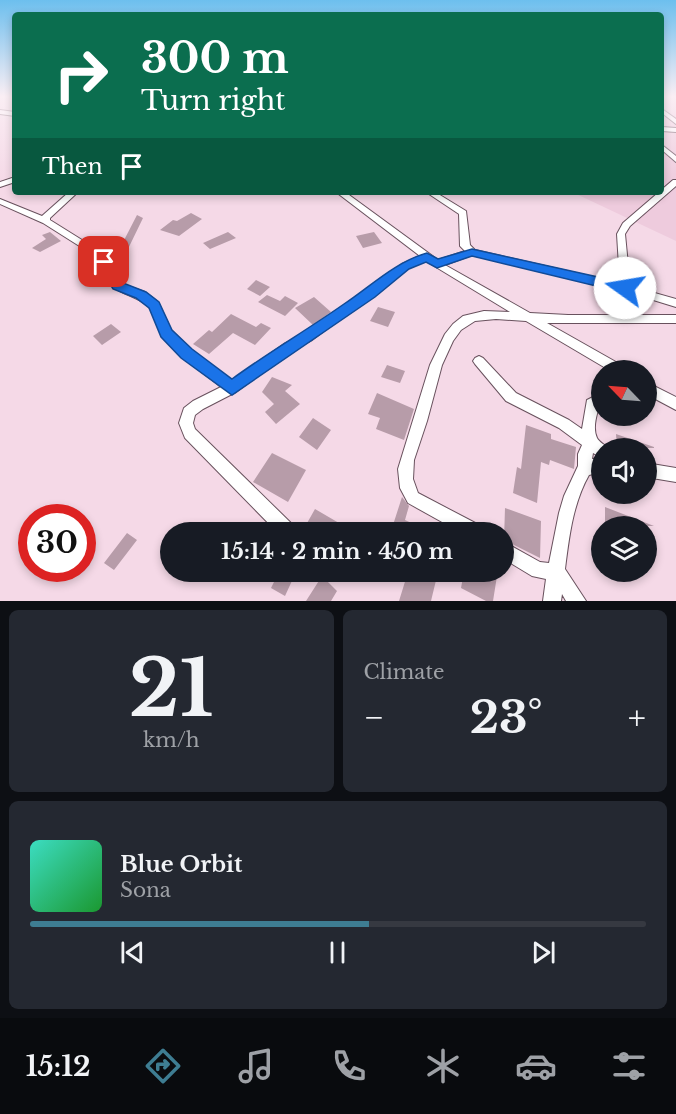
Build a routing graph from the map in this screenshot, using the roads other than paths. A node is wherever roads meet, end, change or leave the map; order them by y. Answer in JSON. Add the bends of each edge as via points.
{"nodes":[{"id":1,"x":664,"y":149,"type":"edge"},
{"id":2,"x":676,"y":160,"type":"edge"},
{"id":3,"x":676,"y":182,"type":"edge"},
{"id":4,"x":664,"y":192,"type":"edge"},
{"id":5,"x":71,"y":195,"type":"edge"},
{"id":6,"x":344,"y":195,"type":"edge"},
{"id":7,"x":435,"y":195,"type":"edge"},
{"id":8,"x":661,"y":195,"type":"edge"},
{"id":9,"x":0,"y":201,"type":"edge"},
{"id":10,"x":46,"y":221,"type":"junction"},
{"id":11,"x":472,"y":252,"type":"junction"},
{"id":12,"x":432,"y":260,"type":"junction"},
{"id":13,"x":625,"y":288,"type":"junction"},
{"id":14,"x":676,"y":303,"type":"edge"},
{"id":15,"x":528,"y":317,"type":"junction"},
{"id":16,"x":676,"y":319,"type":"edge"},
{"id":17,"x":602,"y":360,"type":"edge"},
{"id":18,"x":479,"y":361,"type":"dead end"},
{"id":19,"x":232,"y":388,"type":"junction"},
{"id":20,"x":657,"y":393,"type":"edge"},
{"id":21,"x":676,"y":404,"type":"edge"},
{"id":22,"x":591,"y":410,"type":"edge"},
{"id":23,"x":593,"y":438,"type":"edge"},
{"id":24,"x":591,"y":443,"type":"edge"},
{"id":25,"x":591,"y":450,"type":"edge"},
{"id":26,"x":591,"y":467,"type":"edge"},
{"id":27,"x":585,"y":468,"type":"junction"},
{"id":28,"x":657,"y":472,"type":"edge"},
{"id":29,"x":676,"y":475,"type":"edge"},
{"id":30,"x":278,"y":522,"type":"edge"},
{"id":31,"x":457,"y":522,"type":"edge"},
{"id":32,"x":514,"y":556,"type":"edge"},
{"id":33,"x":556,"y":572,"type":"junction"},
{"id":34,"x":552,"y":601,"type":"edge"},
{"id":35,"x":577,"y":601,"type":"edge"}],
"edges":[{"from":1,"to":2,"type":"street"},
{"from":3,"to":4,"type":"street"},
{"from":5,"to":10,"type":"street"},
{"from":6,"to":12,"type":"street"},
{"from":7,"to":11,"type":"street","via":[[463,213],[465,246]]},
{"from":8,"to":13,"type":"street","via":[[621,234]]},
{"from":9,"to":10,"type":"street"},
{"from":10,"to":19,"type":"street","via":[[95,252],[118,286],[154,305],[167,333]]},
{"from":11,"to":12,"type":"street"},
{"from":11,"to":13,"type":"street"},
{"from":12,"to":15,"type":"street"},
{"from":12,"to":19,"type":"street","via":[[405,266]]},
{"from":13,"to":14,"type":"street"},
{"from":15,"to":16,"type":"street"},
{"from":15,"to":17,"type":"street"},
{"from":15,"to":31,"type":"street","via":[[468,318],[448,340],[437,362],[403,471],[412,498]]},
{"from":18,"to":24,"type":"street","via":[[512,397],[564,424]]},
{"from":19,"to":30,"type":"street","via":[[198,405],[189,412],[186,423],[190,433]]},
{"from":20,"to":21,"type":"street"},
{"from":22,"to":23,"type":"street","via":[[588,426]]},
{"from":25,"to":27,"type":"street","via":[[585,454]]},
{"from":26,"to":27,"type":"street"},
{"from":27,"to":33,"type":"street","via":[[577,478],[568,507]]},
{"from":28,"to":29,"type":"street"},
{"from":32,"to":33,"type":"street","via":[[538,570]]},
{"from":33,"to":34,"type":"street"},
{"from":33,"to":35,"type":"street"}]}
